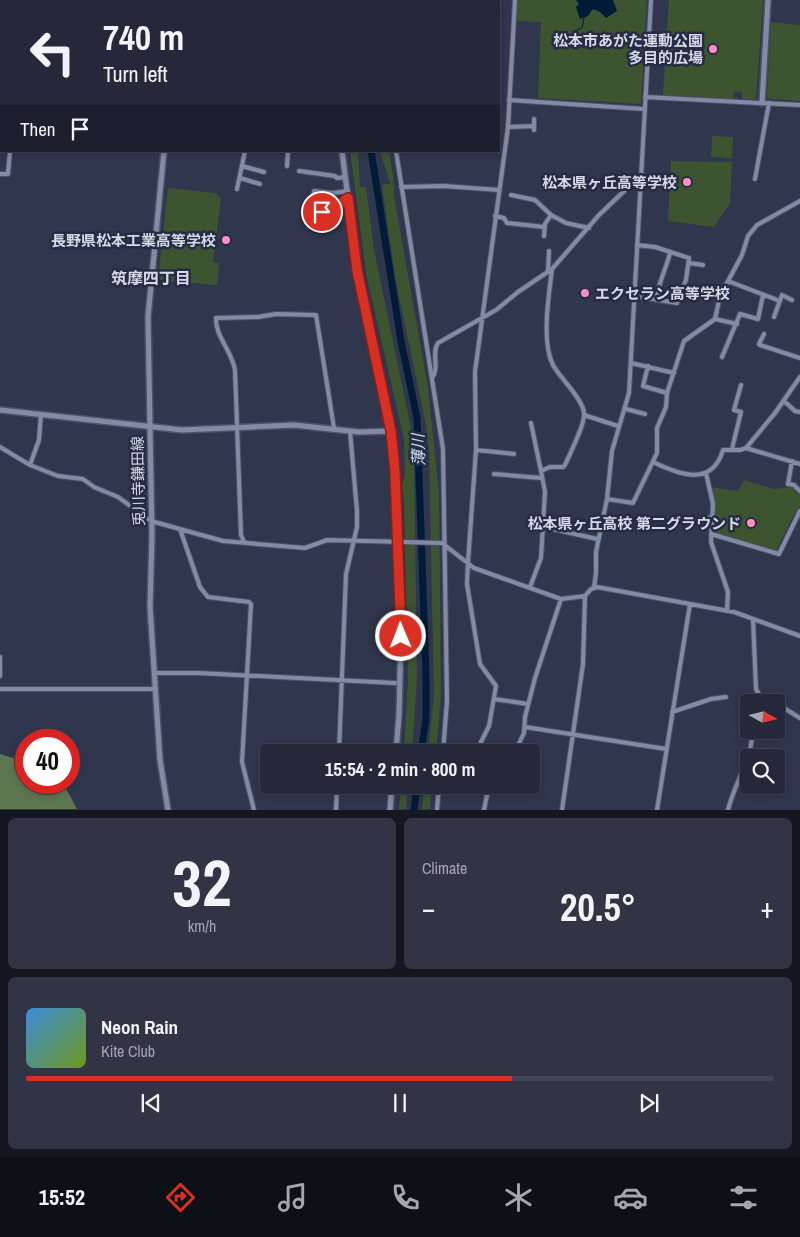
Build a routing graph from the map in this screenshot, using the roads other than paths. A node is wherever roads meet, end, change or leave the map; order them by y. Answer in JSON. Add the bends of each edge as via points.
{"nodes":[{"id":1,"x":515,"y":0,"type":"edge"},
{"id":2,"x":650,"y":0,"type":"edge"},
{"id":3,"x":768,"y":0,"type":"edge"},
{"id":4,"x":645,"y":97,"type":"junction"},
{"id":5,"x":509,"y":100,"type":"junction"},
{"id":6,"x":762,"y":103,"type":"junction"},
{"id":7,"x":769,"y":104,"type":"junction"},
{"id":8,"x":800,"y":105,"type":"edge"},
{"id":9,"x":644,"y":109,"type":"junction"},
{"id":10,"x":534,"y":119,"type":"dead end"},
{"id":11,"x":508,"y":128,"type":"junction"},
{"id":12,"x":10,"y":152,"type":"edge"},
{"id":13,"x":164,"y":152,"type":"edge"},
{"id":14,"x":245,"y":152,"type":"edge"},
{"id":15,"x":288,"y":152,"type":"edge"},
{"id":16,"x":342,"y":152,"type":"edge"},
{"id":17,"x":396,"y":152,"type":"edge"},
{"id":18,"x":242,"y":166,"type":"junction"},
{"id":19,"x":287,"y":166,"type":"dead end"},
{"id":20,"x":299,"y":171,"type":"dead end"},
{"id":21,"x":264,"y":172,"type":"dead end"},
{"id":22,"x":0,"y":174,"type":"edge"},
{"id":23,"x":641,"y":175,"type":"junction"},
{"id":24,"x":346,"y":177,"type":"junction"},
{"id":25,"x":240,"y":178,"type":"junction"},
{"id":26,"x":755,"y":179,"type":"dead end"},
{"id":27,"x":260,"y":184,"type":"dead end"},
{"id":28,"x":401,"y":188,"type":"junction"},
{"id":29,"x":237,"y":189,"type":"dead end"},
{"id":30,"x":499,"y":190,"type":"junction"},
{"id":31,"x":348,"y":195,"type":"junction"},
{"id":32,"x":511,"y":195,"type":"dead end"},
{"id":33,"x":800,"y":201,"type":"edge"},
{"id":34,"x":311,"y":210,"type":"junction"},
{"id":35,"x":551,"y":215,"type":"junction"},
{"id":36,"x":495,"y":216,"type":"junction"},
{"id":37,"x":309,"y":225,"type":"dead end"},
{"id":38,"x":544,"y":227,"type":"junction"},
{"id":39,"x":589,"y":228,"type":"junction"},
{"id":40,"x":544,"y":236,"type":"dead end"},
{"id":41,"x":637,"y":245,"type":"junction"},
{"id":42,"x":549,"y":251,"type":"dead end"},
{"id":43,"x":670,"y":253,"type":"junction"},
{"id":44,"x":689,"y":263,"type":"junction"},
{"id":45,"x":703,"y":265,"type":"dead end"},
{"id":46,"x":550,"y":270,"type":"junction"},
{"id":47,"x":728,"y":281,"type":"junction"},
{"id":48,"x":763,"y":295,"type":"junction"},
{"id":49,"x":634,"y":296,"type":"junction"},
{"id":50,"x":656,"y":300,"type":"junction"},
{"id":51,"x":792,"y":300,"type":"dead end"},
{"id":52,"x":780,"y":301,"type":"junction"},
{"id":53,"x":774,"y":318,"type":"dead end"},
{"id":54,"x":716,"y":319,"type":"junction"},
{"id":55,"x":481,"y":320,"type":"junction"},
{"id":56,"x":737,"y":324,"type":"junction"},
{"id":57,"x":764,"y":334,"type":"dead end"},
{"id":58,"x":722,"y":357,"type":"dead end"},
{"id":59,"x":800,"y":358,"type":"edge"},
{"id":60,"x":631,"y":363,"type":"junction"},
{"id":61,"x":648,"y":366,"type":"junction"},
{"id":62,"x":674,"y":374,"type":"junction"},
{"id":63,"x":800,"y":377,"type":"edge"},
{"id":64,"x":432,"y":378,"type":"junction"},
{"id":65,"x":741,"y":385,"type":"dead end"},
{"id":66,"x":667,"y":394,"type":"junction"},
{"id":67,"x":784,"y":401,"type":"junction"},
{"id":68,"x":626,"y":409,"type":"junction"},
{"id":69,"x":0,"y":410,"type":"edge"},
{"id":70,"x":800,"y":412,"type":"edge"},
{"id":71,"x":41,"y":414,"type":"junction"},
{"id":72,"x":646,"y":414,"type":"dead end"},
{"id":73,"x":584,"y":415,"type":"junction"},
{"id":74,"x":531,"y":423,"type":"dead end"},
{"id":75,"x":618,"y":426,"type":"junction"},
{"id":76,"x":149,"y":427,"type":"junction"},
{"id":77,"x":236,"y":428,"type":"junction"},
{"id":78,"x":334,"y":428,"type":"junction"},
{"id":79,"x":350,"y":431,"type":"junction"},
{"id":80,"x":391,"y":431,"type":"junction"},
{"id":81,"x":0,"y":448,"type":"edge"},
{"id":82,"x":746,"y":448,"type":"junction"},
{"id":83,"x":732,"y":449,"type":"junction"},
{"id":84,"x":476,"y":450,"type":"junction"},
{"id":85,"x":514,"y":454,"type":"dead end"},
{"id":86,"x":653,"y":462,"type":"junction"},
{"id":87,"x":792,"y":462,"type":"junction"},
{"id":88,"x":800,"y":464,"type":"edge"},
{"id":89,"x":30,"y":465,"type":"junction"},
{"id":90,"x":541,"y":471,"type":"junction"},
{"id":91,"x":706,"y":473,"type":"junction"},
{"id":92,"x":494,"y":474,"type":"dead end"},
{"id":93,"x":541,"y":478,"type":"junction"},
{"id":94,"x":800,"y":491,"type":"edge"},
{"id":95,"x":607,"y":499,"type":"junction"},
{"id":96,"x":800,"y":511,"type":"edge"},
{"id":97,"x":712,"y":516,"type":"junction"},
{"id":98,"x":685,"y":520,"type":"dead end"},
{"id":99,"x":151,"y":522,"type":"junction"},
{"id":100,"x":544,"y":527,"type":"junction"},
{"id":101,"x":180,"y":529,"type":"junction"},
{"id":102,"x":711,"y":534,"type":"junction"},
{"id":103,"x":597,"y":539,"type":"junction"},
{"id":104,"x":354,"y":541,"type":"junction"},
{"id":105,"x":244,"y":542,"type":"junction"},
{"id":106,"x":400,"y":543,"type":"junction"},
{"id":107,"x":444,"y":544,"type":"junction"},
{"id":108,"x":468,"y":562,"type":"junction"},
{"id":109,"x":530,"y":587,"type":"junction"},
{"id":110,"x":594,"y":588,"type":"junction"},
{"id":111,"x":585,"y":596,"type":"junction"},
{"id":112,"x":561,"y":599,"type":"junction"},
{"id":113,"x":690,"y":604,"type":"junction"},
{"id":114,"x":727,"y":611,"type":"junction"},
{"id":115,"x":753,"y":619,"type":"junction"},
{"id":116,"x":800,"y":636,"type":"edge"},
{"id":117,"x":0,"y":657,"type":"edge"},
{"id":118,"x":155,"y":673,"type":"junction"},
{"id":119,"x":0,"y":676,"type":"edge"},
{"id":120,"x":247,"y":676,"type":"junction"},
{"id":121,"x":342,"y":680,"type":"junction"},
{"id":122,"x":398,"y":681,"type":"junction"},
{"id":123,"x":156,"y":688,"type":"junction"},
{"id":124,"x":0,"y":689,"type":"edge"},
{"id":125,"x":759,"y":694,"type":"edge"},
{"id":126,"x":726,"y":698,"type":"dead end"},
{"id":127,"x":494,"y":699,"type":"junction"},
{"id":128,"x":528,"y":704,"type":"junction"},
{"id":129,"x":785,"y":709,"type":"edge"},
{"id":130,"x":672,"y":712,"type":"junction"},
{"id":131,"x":800,"y":718,"type":"edge"},
{"id":132,"x":525,"y":727,"type":"junction"},
{"id":133,"x":572,"y":734,"type":"junction"},
{"id":134,"x":339,"y":744,"type":"edge"},
{"id":135,"x":396,"y":744,"type":"edge"},
{"id":136,"x":444,"y":744,"type":"edge"},
{"id":137,"x":481,"y":744,"type":"edge"},
{"id":138,"x":518,"y":744,"type":"edge"},
{"id":139,"x":666,"y":749,"type":"junction"},
{"id":140,"x":740,"y":776,"type":"edge"},
{"id":141,"x":337,"y":794,"type":"edge"},
{"id":142,"x":391,"y":794,"type":"edge"},
{"id":143,"x":438,"y":794,"type":"edge"},
{"id":144,"x":487,"y":796,"type":"edge"},
{"id":145,"x":485,"y":809,"type":"edge"},
{"id":146,"x":168,"y":810,"type":"edge"},
{"id":147,"x":254,"y":810,"type":"edge"},
{"id":148,"x":336,"y":810,"type":"edge"},
{"id":149,"x":390,"y":810,"type":"edge"},
{"id":150,"x":436,"y":810,"type":"edge"},
{"id":151,"x":562,"y":810,"type":"edge"},
{"id":152,"x":658,"y":810,"type":"edge"},
{"id":153,"x":728,"y":810,"type":"edge"}],
"edges":[{"from":1,"to":5,"type":"street"},
{"from":2,"to":4,"type":"street"},
{"from":3,"to":6,"type":"street"},
{"from":4,"to":6,"type":"street"},
{"from":4,"to":9,"type":"street"},
{"from":5,"to":9,"type":"street"},
{"from":5,"to":11,"type":"street"},
{"from":6,"to":7,"type":"street"},
{"from":7,"to":8,"type":"street"},
{"from":7,"to":26,"type":"street"},
{"from":9,"to":23,"type":"street"},
{"from":10,"to":11,"type":"street","via":[[534,128]]},
{"from":11,"to":30,"type":"street"},
{"from":12,"to":22,"type":"street","via":[[8,174]]},
{"from":13,"to":76,"type":"street","name":"兎川寺鎌田線","via":[[149,294]]},
{"from":14,"to":18,"type":"street"},
{"from":15,"to":19,"type":"street"},
{"from":16,"to":24,"type":"street"},
{"from":17,"to":28,"type":"street"},
{"from":18,"to":21,"type":"street"},
{"from":18,"to":25,"type":"street"},
{"from":20,"to":24,"type":"street"},
{"from":23,"to":39,"type":"street"},
{"from":23,"to":41,"type":"street"},
{"from":24,"to":31,"type":"street"},
{"from":25,"to":27,"type":"street"},
{"from":25,"to":29,"type":"street"},
{"from":28,"to":30,"type":"street","via":[[444,186]]},
{"from":28,"to":64,"type":"street"},
{"from":30,"to":36,"type":"street"},
{"from":31,"to":34,"type":"street","via":[[334,213]]},
{"from":31,"to":34,"type":"street","via":[[314,191]]},
{"from":31,"to":80,"type":"street","via":[[357,270]]},
{"from":32,"to":35,"type":"street","via":[[535,200]]},
{"from":33,"to":47,"type":"street","via":[[757,225],[748,236]]},
{"from":34,"to":37,"type":"street"},
{"from":35,"to":38,"type":"street"},
{"from":35,"to":39,"type":"street","via":[[566,223]]},
{"from":36,"to":38,"type":"street","via":[[504,218],[507,223]]},
{"from":36,"to":55,"type":"street"},
{"from":38,"to":40,"type":"street"},
{"from":39,"to":46,"type":"street"},
{"from":41,"to":43,"type":"street"},
{"from":41,"to":49,"type":"street"},
{"from":42,"to":46,"type":"street"},
{"from":43,"to":44,"type":"street","via":[[689,258]]},
{"from":43,"to":50,"type":"street","via":[[663,278],[657,286]]},
{"from":44,"to":45,"type":"street"},
{"from":44,"to":50,"type":"street","via":[[678,302]]},
{"from":46,"to":55,"type":"street"},
{"from":46,"to":73,"type":"street","via":[[547,312],[550,357],[582,406]]},
{"from":47,"to":48,"type":"street"},
{"from":47,"to":54,"type":"street","via":[[719,298]]},
{"from":48,"to":52,"type":"street"},
{"from":48,"to":56,"type":"street","via":[[758,319],[741,314]]},
{"from":49,"to":50,"type":"street"},
{"from":49,"to":60,"type":"street"},
{"from":51,"to":52,"type":"street","via":[[782,296]]},
{"from":52,"to":53,"type":"street"},
{"from":54,"to":56,"type":"street"},
{"from":54,"to":62,"type":"street","via":[[684,341]]},
{"from":55,"to":64,"type":"street","via":[[436,346]]},
{"from":55,"to":84,"type":"street","via":[[475,372]]},
{"from":56,"to":58,"type":"street"},
{"from":57,"to":59,"type":"street","via":[[760,345]]},
{"from":60,"to":61,"type":"street"},
{"from":60,"to":68,"type":"street"},
{"from":61,"to":62,"type":"street"},
{"from":61,"to":66,"type":"street","via":[[643,386]]},
{"from":62,"to":66,"type":"street"},
{"from":63,"to":67,"type":"street"},
{"from":64,"to":107,"type":"street","via":[[443,449]]},
{"from":65,"to":83,"type":"street","via":[[734,410],[741,412]]},
{"from":66,"to":86,"type":"street","via":[[666,407],[657,428],[657,453]]},
{"from":67,"to":70,"type":"street"},
{"from":67,"to":82,"type":"street"},
{"from":68,"to":72,"type":"street"},
{"from":68,"to":75,"type":"street"},
{"from":69,"to":71,"type":"street"},
{"from":71,"to":76,"type":"street"},
{"from":71,"to":89,"type":"street","via":[[39,440]]},
{"from":73,"to":75,"type":"street"},
{"from":73,"to":90,"type":"street","via":[[563,467]]},
{"from":74,"to":90,"type":"street"},
{"from":75,"to":95,"type":"street"},
{"from":76,"to":77,"type":"street","via":[[182,430]]},
{"from":76,"to":99,"type":"street","name":"兎川寺鎌田線"},
{"from":77,"to":78,"type":"street","via":[[294,425]]},
{"from":77,"to":78,"type":"street","via":[[233,357],[218,330],[216,318],[276,314],[316,315]]},
{"from":77,"to":105,"type":"street","via":[[241,535]]},
{"from":78,"to":79,"type":"street"},
{"from":79,"to":80,"type":"street"},
{"from":79,"to":104,"type":"street","via":[[357,510]]},
{"from":80,"to":106,"type":"street"},
{"from":81,"to":89,"type":"street"},
{"from":82,"to":83,"type":"street"},
{"from":82,"to":87,"type":"street"},
{"from":83,"to":91,"type":"street","via":[[723,450],[718,463]]},
{"from":84,"to":85,"type":"street"},
{"from":84,"to":108,"type":"street"},
{"from":86,"to":91,"type":"street","via":[[673,471]]},
{"from":86,"to":95,"type":"street","via":[[633,503]]},
{"from":87,"to":88,"type":"street"},
{"from":87,"to":94,"type":"street","via":[[788,484]]},
{"from":89,"to":99,"type":"street","via":[[58,476],[83,479],[118,497]]},
{"from":90,"to":93,"type":"street"},
{"from":91,"to":97,"type":"street","via":[[713,504]]},
{"from":92,"to":93,"type":"street"},
{"from":93,"to":100,"type":"street","via":[[545,492]]},
{"from":95,"to":103,"type":"street"},
{"from":96,"to":102,"type":"street","via":[[779,554]]},
{"from":97,"to":98,"type":"street"},
{"from":97,"to":102,"type":"street"},
{"from":99,"to":101,"type":"street"},
{"from":99,"to":118,"type":"street","name":"兎川寺鎌田線","via":[[150,607]]},
{"from":100,"to":103,"type":"street"},
{"from":100,"to":109,"type":"street","via":[[540,564]]},
{"from":101,"to":105,"type":"street"},
{"from":101,"to":120,"type":"street","via":[[200,587],[208,597],[251,604]]},
{"from":102,"to":114,"type":"street","via":[[712,550],[728,592]]},
{"from":103,"to":110,"type":"street"},
{"from":104,"to":105,"type":"street","via":[[327,540],[305,548]]},
{"from":104,"to":106,"type":"street"},
{"from":104,"to":121,"type":"street","via":[[346,574]]},
{"from":106,"to":107,"type":"street"},
{"from":106,"to":122,"type":"street"},
{"from":107,"to":108,"type":"street"},
{"from":107,"to":136,"type":"street","via":[[447,701]]},
{"from":108,"to":109,"type":"street","via":[[479,570]]},
{"from":108,"to":127,"type":"street","via":[[468,584],[480,664],[496,686]]},
{"from":109,"to":112,"type":"street"},
{"from":110,"to":111,"type":"street"},
{"from":110,"to":113,"type":"street"},
{"from":111,"to":112,"type":"street"},
{"from":111,"to":133,"type":"street","via":[[583,664]]},
{"from":112,"to":128,"type":"street"},
{"from":113,"to":114,"type":"street"},
{"from":113,"to":130,"type":"street"},
{"from":114,"to":115,"type":"street"},
{"from":115,"to":116,"type":"street"},
{"from":115,"to":125,"type":"street","via":[[754,683]]},
{"from":117,"to":119,"type":"street"},
{"from":118,"to":120,"type":"street"},
{"from":118,"to":123,"type":"street","name":"兎川寺鎌田線"},
{"from":120,"to":121,"type":"street"},
{"from":120,"to":147,"type":"street","via":[[242,762]]},
{"from":121,"to":122,"type":"street"},
{"from":121,"to":134,"type":"street"},
{"from":122,"to":135,"type":"street"},
{"from":123,"to":124,"type":"street"},
{"from":123,"to":146,"type":"street","name":"兎川寺鎌田線","via":[[160,760]]},
{"from":126,"to":130,"type":"street","via":[[711,698]]},
{"from":127,"to":128,"type":"street"},
{"from":127,"to":137,"type":"street","via":[[489,726]]},
{"from":128,"to":132,"type":"street"},
{"from":129,"to":131,"type":"street"},
{"from":130,"to":139,"type":"street"},
{"from":132,"to":133,"type":"street"},
{"from":132,"to":138,"type":"street"},
{"from":133,"to":139,"type":"street"},
{"from":133,"to":151,"type":"street"},
{"from":139,"to":152,"type":"street"},
{"from":140,"to":153,"type":"street"},
{"from":141,"to":148,"type":"street"},
{"from":142,"to":149,"type":"street"},
{"from":143,"to":150,"type":"street"},
{"from":144,"to":145,"type":"street"}]}
